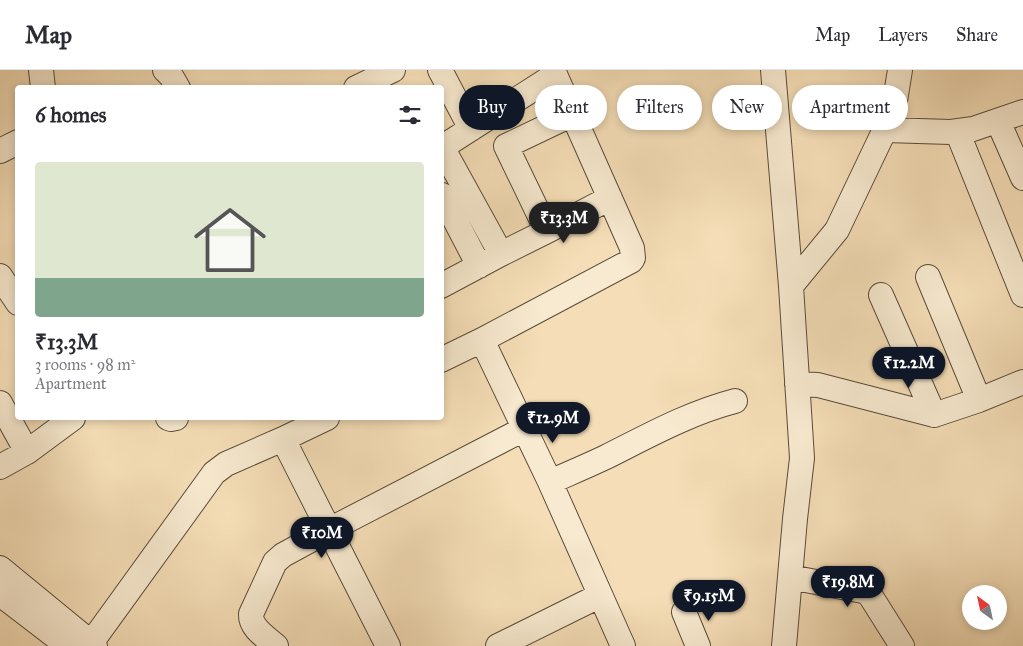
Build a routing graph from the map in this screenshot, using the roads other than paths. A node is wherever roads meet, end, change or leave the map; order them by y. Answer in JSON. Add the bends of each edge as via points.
{"nodes":[{"id":1,"x":40,"y":70,"type":"edge"},
{"id":2,"x":165,"y":70,"type":"edge"},
{"id":3,"x":440,"y":70,"type":"edge"},
{"id":4,"x":773,"y":70,"type":"edge"},
{"id":5,"x":900,"y":70,"type":"edge"},
{"id":6,"x":554,"y":72,"type":"edge"},
{"id":7,"x":389,"y":77,"type":"edge"},
{"id":8,"x":42,"y":85,"type":"edge"},
{"id":9,"x":176,"y":85,"type":"edge"},
{"id":10,"x":365,"y":85,"type":"edge"},
{"id":11,"x":444,"y":85,"type":"edge"},
{"id":12,"x":560,"y":85,"type":"edge"},
{"id":13,"x":897,"y":85,"type":"edge"},
{"id":14,"x":444,"y":86,"type":"edge"},
{"id":15,"x":525,"y":92,"type":"edge"},
{"id":16,"x":448,"y":103,"type":"edge"},
{"id":17,"x":1023,"y":112,"type":"edge"},
{"id":18,"x":459,"y":115,"type":"edge"},
{"id":19,"x":998,"y":121,"type":"junction"},
{"id":20,"x":469,"y":130,"type":"edge"},
{"id":21,"x":540,"y":130,"type":"edge"},
{"id":22,"x":580,"y":130,"type":"edge"},
{"id":23,"x":885,"y":130,"type":"joint"},
{"id":24,"x":957,"y":131,"type":"junction"},
{"id":25,"x":15,"y":144,"type":"edge"},
{"id":26,"x":444,"y":147,"type":"edge"},
{"id":27,"x":0,"y":151,"type":"edge"},
{"id":28,"x":444,"y":161,"type":"edge"},
{"id":29,"x":1023,"y":178,"type":"edge"},
{"id":30,"x":449,"y":192,"type":"edge"},
{"id":31,"x":610,"y":198,"type":"junction"},
{"id":32,"x":548,"y":231,"type":"junction"},
{"id":33,"x":500,"y":254,"type":"junction"},
{"id":34,"x":15,"y":266,"type":"edge"},
{"id":35,"x":478,"y":266,"type":"junction"},
{"id":36,"x":0,"y":275,"type":"edge"},
{"id":37,"x":928,"y":277,"type":"dead end"},
{"id":38,"x":444,"y":284,"type":"edge"},
{"id":39,"x":791,"y":286,"type":"junction"},
{"id":40,"x":881,"y":295,"type":"dead end"},
{"id":41,"x":1023,"y":295,"type":"edge"},
{"id":42,"x":15,"y":298,"type":"edge"},
{"id":43,"x":482,"y":340,"type":"junction"},
{"id":44,"x":444,"y":359,"type":"edge"},
{"id":45,"x":1023,"y":382,"type":"edge"},
{"id":46,"x":797,"y":384,"type":"junction"},
{"id":47,"x":979,"y":400,"type":"junction"},
{"id":48,"x":735,"y":401,"type":"dead end"},
{"id":49,"x":0,"y":403,"type":"edge"},
{"id":50,"x":934,"y":415,"type":"junction"},
{"id":51,"x":70,"y":420,"type":"edge"},
{"id":52,"x":323,"y":420,"type":"edge"},
{"id":53,"x":524,"y":429,"type":"junction"},
{"id":54,"x":283,"y":439,"type":"junction"},
{"id":55,"x":27,"y":452,"type":"junction"},
{"id":56,"x":0,"y":467,"type":"edge"},
{"id":57,"x":550,"y":482,"type":"junction"},
{"id":58,"x":329,"y":530,"type":"junction"},
{"id":59,"x":0,"y":568,"type":"edge"},
{"id":60,"x":790,"y":578,"type":"junction"},
{"id":61,"x":0,"y":594,"type":"edge"},
{"id":62,"x":600,"y":596,"type":"junction"},
{"id":63,"x":684,"y":612,"type":"dead end"},
{"id":64,"x":50,"y":642,"type":"edge"},
{"id":65,"x":93,"y":645,"type":"edge"},
{"id":66,"x":276,"y":646,"type":"edge"},
{"id":67,"x":388,"y":646,"type":"edge"},
{"id":68,"x":498,"y":646,"type":"edge"},
{"id":69,"x":622,"y":646,"type":"edge"},
{"id":70,"x":698,"y":646,"type":"edge"},
{"id":71,"x":784,"y":646,"type":"edge"},
{"id":72,"x":902,"y":646,"type":"edge"}],
"edges":[{"from":1,"to":8,"type":"street"},
{"from":2,"to":9,"type":"street"},
{"from":3,"to":11,"type":"street"},
{"from":4,"to":39,"type":"street"},
{"from":5,"to":13,"type":"street"},
{"from":6,"to":12,"type":"street"},
{"from":6,"to":15,"type":"street"},
{"from":7,"to":10,"type":"street"},
{"from":14,"to":16,"type":"street"},
{"from":16,"to":18,"type":"street"},
{"from":17,"to":19,"type":"street"},
{"from":19,"to":24,"type":"street"},
{"from":19,"to":29,"type":"street"},
{"from":20,"to":26,"type":"street"},
{"from":21,"to":32,"type":"street","via":[[506,146]]},
{"from":22,"to":31,"type":"street"},
{"from":23,"to":24,"type":"street"},
{"from":23,"to":39,"type":"street","via":[[837,230]]},
{"from":24,"to":41,"type":"street"},
{"from":25,"to":27,"type":"street"},
{"from":28,"to":30,"type":"street"},
{"from":30,"to":33,"type":"street"},
{"from":30,"to":35,"type":"street"},
{"from":31,"to":32,"type":"street"},
{"from":31,"to":43,"type":"street","via":[[634,253],[631,261]]},
{"from":32,"to":33,"type":"street"},
{"from":33,"to":35,"type":"street"},
{"from":34,"to":36,"type":"street"},
{"from":35,"to":38,"type":"street"},
{"from":36,"to":42,"type":"street"},
{"from":37,"to":47,"type":"street"},
{"from":39,"to":46,"type":"street"},
{"from":40,"to":50,"type":"street"},
{"from":43,"to":44,"type":"street"},
{"from":43,"to":53,"type":"street"},
{"from":45,"to":47,"type":"street"},
{"from":46,"to":50,"type":"street","via":[[818,385]]},
{"from":46,"to":60,"type":"street","via":[[802,458]]},
{"from":47,"to":50,"type":"street"},
{"from":48,"to":57,"type":"street","via":[[661,428]]},
{"from":49,"to":55,"type":"street"},
{"from":51,"to":55,"type":"street"},
{"from":52,"to":54,"type":"street"},
{"from":53,"to":57,"type":"street"},
{"from":53,"to":58,"type":"street"},
{"from":54,"to":58,"type":"street"},
{"from":54,"to":65,"type":"street","via":[[226,464],[214,473]]},
{"from":55,"to":56,"type":"street"},
{"from":57,"to":62,"type":"street"},
{"from":58,"to":66,"type":"street","via":[[278,558],[268,574],[250,618]]},
{"from":58,"to":67,"type":"street"},
{"from":59,"to":65,"type":"street"},
{"from":60,"to":71,"type":"street"},
{"from":60,"to":72,"type":"street","via":[[868,592]]},
{"from":61,"to":64,"type":"street"},
{"from":62,"to":68,"type":"street"},
{"from":62,"to":69,"type":"street"},
{"from":63,"to":70,"type":"street"}]}
